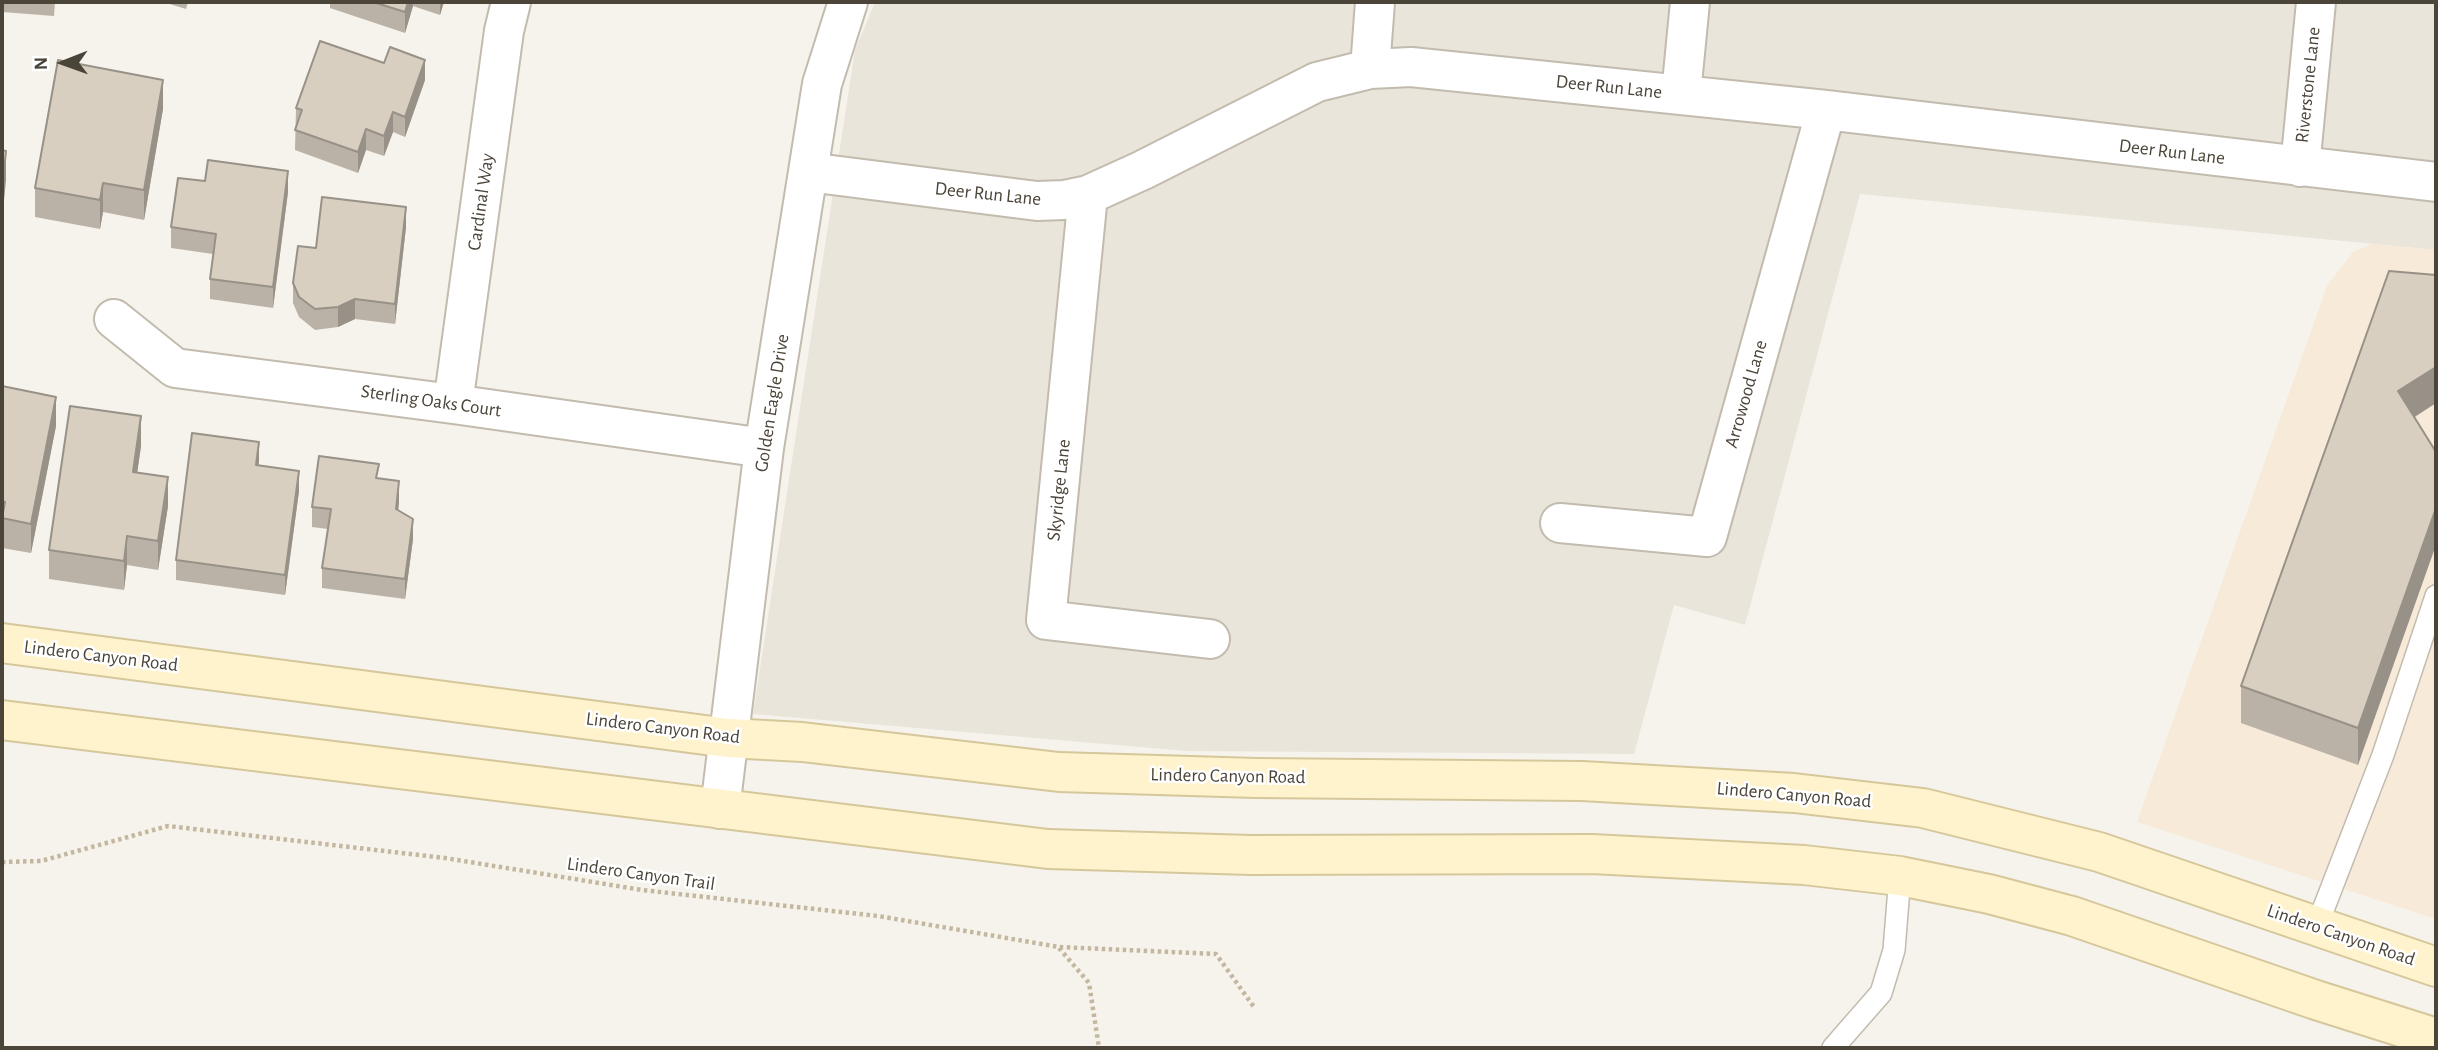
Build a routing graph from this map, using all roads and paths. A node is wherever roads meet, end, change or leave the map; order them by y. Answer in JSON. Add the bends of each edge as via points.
{"nodes":[{"id":1,"x":511,"y":2,"type":"edge"},
{"id":2,"x":848,"y":2,"type":"edge"},
{"id":3,"x":1375,"y":2,"type":"edge"},
{"id":4,"x":1690,"y":2,"type":"edge"},
{"id":5,"x":2316,"y":2,"type":"edge"},
{"id":6,"x":1370,"y":69,"type":"junction"},
{"id":7,"x":1681,"y":94,"type":"junction"},
{"id":8,"x":1826,"y":110,"type":"junction"},
{"id":9,"x":2300,"y":167,"type":"junction"},
{"id":10,"x":808,"y":172,"type":"junction"},
{"id":11,"x":2436,"y":182,"type":"edge"},
{"id":12,"x":1088,"y":195,"type":"junction"},
{"id":13,"x":114,"y":319,"type":"dead end"},
{"id":14,"x":453,"y":404,"type":"junction"},
{"id":15,"x":764,"y":448,"type":"junction"},
{"id":16,"x":1560,"y":523,"type":"dead end"},
{"id":17,"x":2436,"y":596,"type":"edge"},
{"id":18,"x":1210,"y":639,"type":"dead end"},
{"id":19,"x":2,"y":643,"type":"edge"},
{"id":20,"x":2,"y":720,"type":"edge"},
{"id":21,"x":729,"y":738,"type":"junction"},
{"id":22,"x":720,"y":809,"type":"junction"},
{"id":23,"x":2,"y":862,"type":"edge"},
{"id":24,"x":1900,"y":876,"type":"junction"},
{"id":25,"x":2316,"y":928,"type":"junction"},
{"id":26,"x":1059,"y":947,"type":"junction"},
{"id":27,"x":2436,"y":967,"type":"edge"},
{"id":28,"x":1254,"y":1007,"type":"dead end"},
{"id":29,"x":2436,"y":1038,"type":"edge"},
{"id":30,"x":1099,"y":1048,"type":"edge"},
{"id":31,"x":1833,"y":1048,"type":"edge"}],
"edges":[{"from":1,"to":14,"type":"street","name":"Cardinal Way"},
{"from":2,"to":10,"type":"street","name":"Golden Eagle Drive","via":[[822,84]]},
{"from":3,"to":6,"type":"street"},
{"from":4,"to":7,"type":"street"},
{"from":5,"to":9,"type":"street","name":"Riverstone Lane"},
{"from":6,"to":7,"type":"street","name":"Deer Run Lane","via":[[1411,67]]},
{"from":6,"to":12,"type":"street","name":"Deer Run Lane","via":[[1317,82]]},
{"from":7,"to":8,"type":"street","name":"Deer Run Lane"},
{"from":8,"to":9,"type":"street","name":"Deer Run Lane"},
{"from":8,"to":16,"type":"street","name":"Arrowood Lane","via":[[1707,537]]},
{"from":9,"to":11,"type":"street","name":"Deer Run Lane"},
{"from":10,"to":12,"type":"street","name":"Deer Run Lane","via":[[1037,201]]},
{"from":10,"to":15,"type":"street","name":"Golden Eagle Drive"},
{"from":12,"to":18,"type":"street","name":"Skyridge Lane","via":[[1046,620]]},
{"from":13,"to":14,"type":"street","name":"Sterling Oaks Court","via":[[174,368]]},
{"from":14,"to":15,"type":"street","name":"Sterling Oaks Court"},
{"from":15,"to":21,"type":"street","name":"Golden Eagle Drive"},
{"from":17,"to":25,"type":"lane","via":[[2383,755]]},
{"from":19,"to":21,"type":"street","name":"Lindero Canyon Road"},
{"from":20,"to":22,"type":"street"},
{"from":21,"to":22,"type":"street","name":"Golden Eagle Drive"},
{"from":21,"to":25,"type":"street","name":"Lindero Canyon Road","via":[[802,742],[1059,772],[1582,781],[1794,793],[1923,808],[2099,852]]},
{"from":22,"to":24,"type":"street","via":[[1048,849],[1251,855],[1592,854],[1804,865]]},
{"from":23,"to":26,"type":"path","name":"Lindero Canyon Trail","via":[[41,861],[168,826],[445,858],[642,890],[878,916]]},
{"from":24,"to":29,"type":"street","via":[[2072,916]]},
{"from":24,"to":31,"type":"lane","via":[[1894,950],[1881,993]]},
{"from":25,"to":27,"type":"street","name":"Lindero Canyon Road"},
{"from":26,"to":28,"type":"path","name":"Lindero Canyon Trail","via":[[1216,954]]},
{"from":26,"to":30,"type":"path","via":[[1089,983]]}]}
